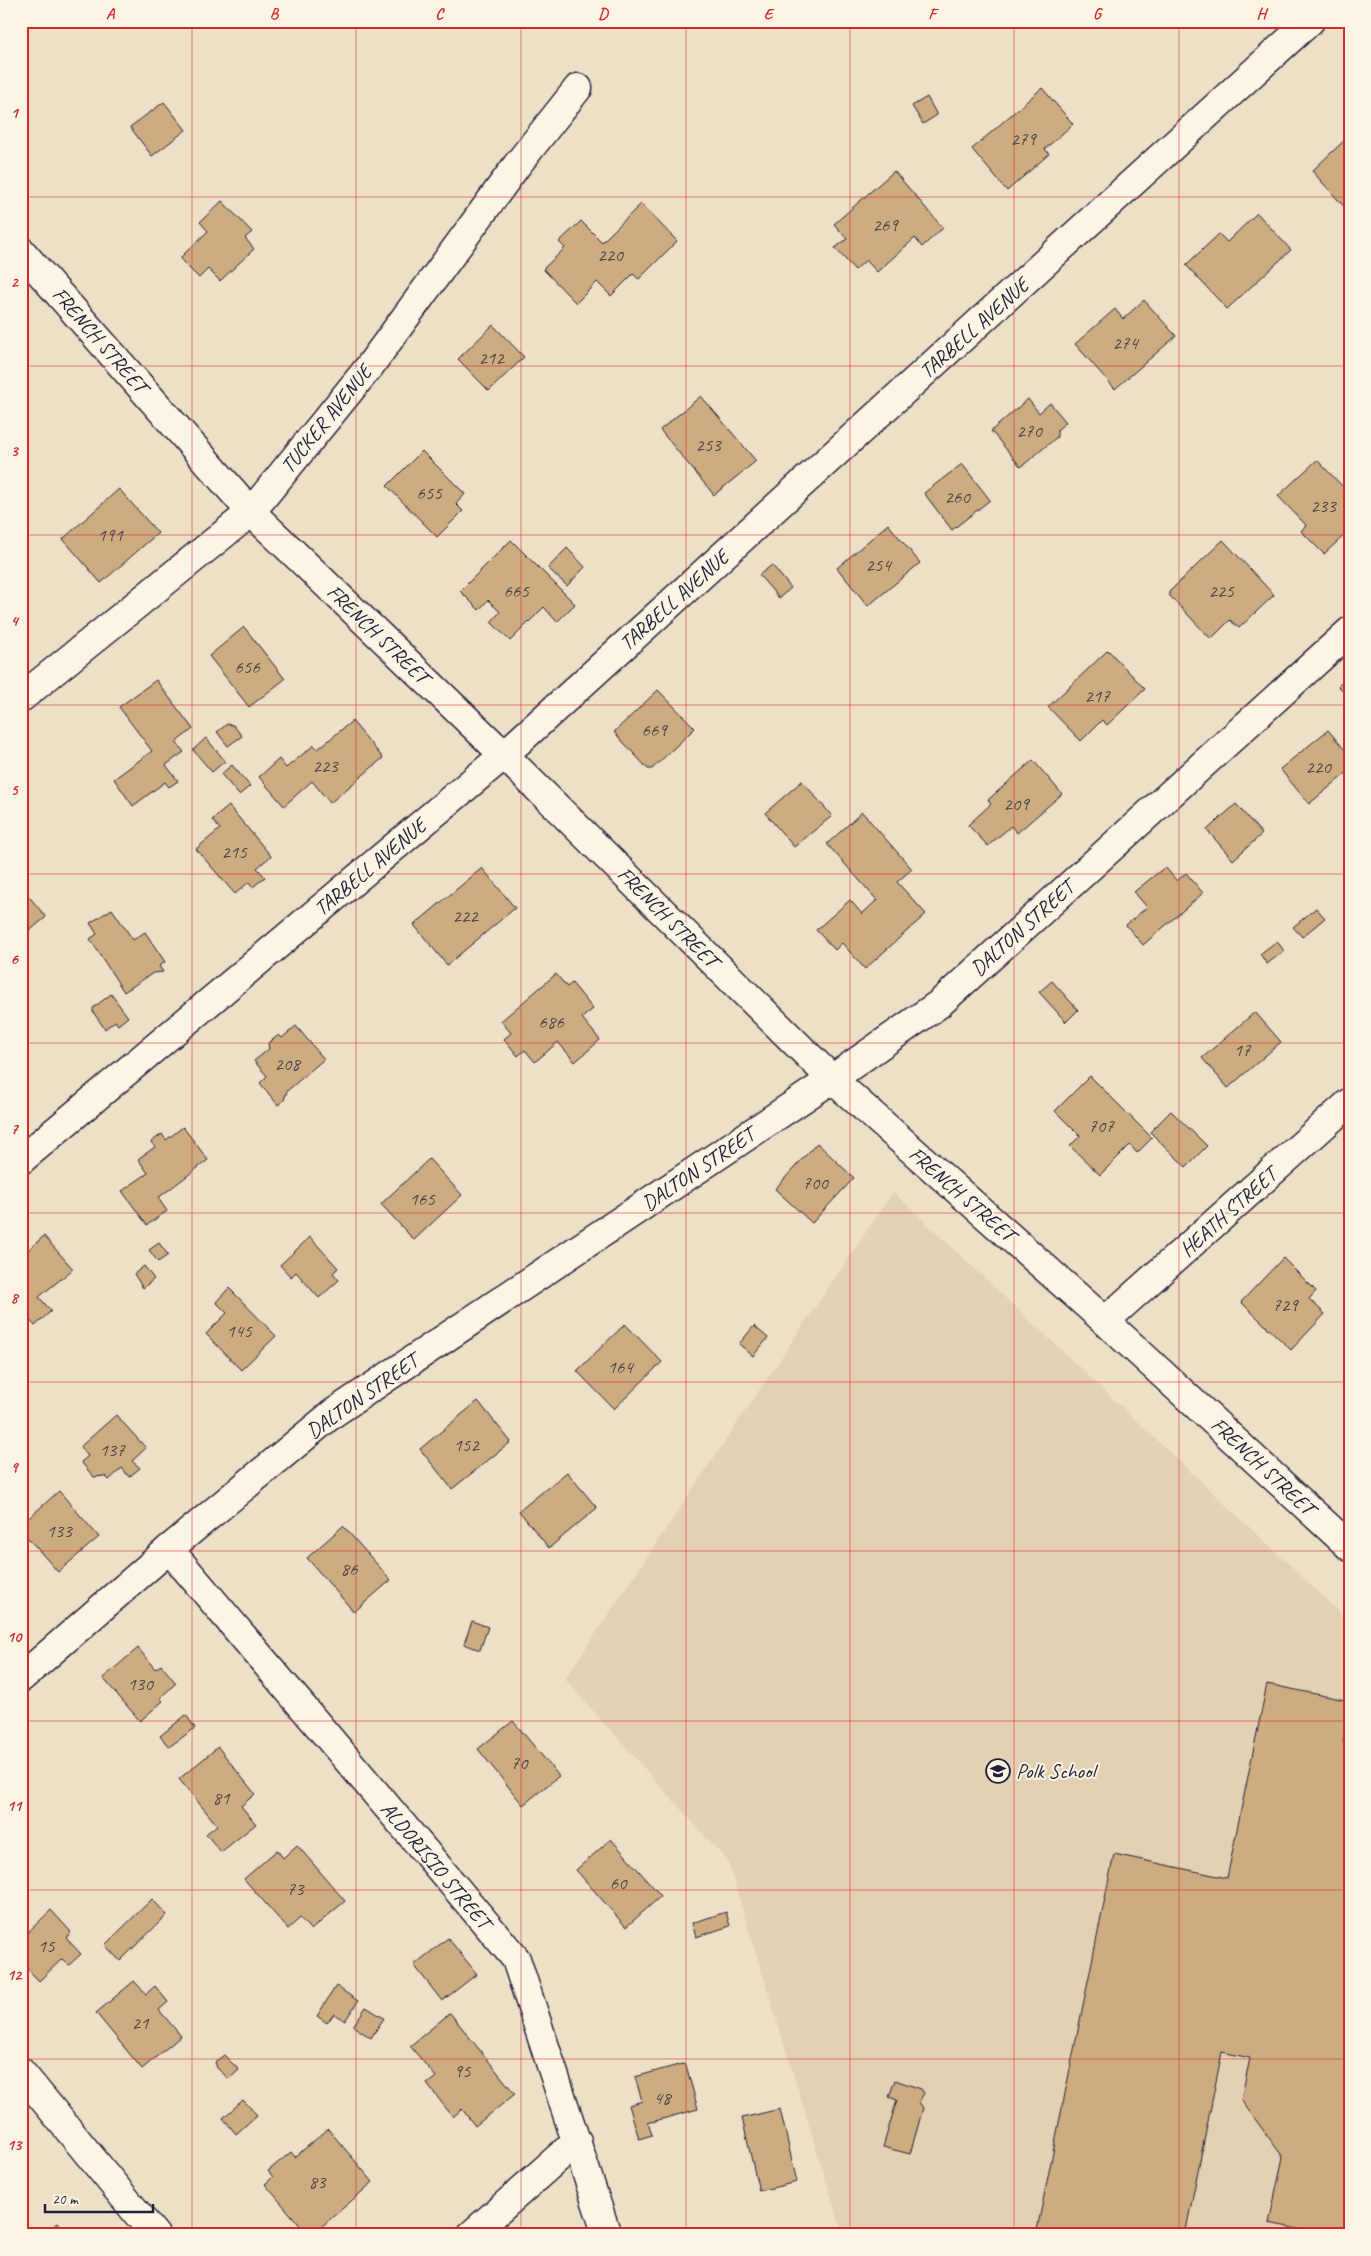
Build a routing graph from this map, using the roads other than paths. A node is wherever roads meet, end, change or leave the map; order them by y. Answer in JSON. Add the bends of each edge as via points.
{"nodes":[{"id":1,"x":1310,"y":21,"type":"edge"},
{"id":2,"x":578,"y":88,"type":"dead end"},
{"id":3,"x":21,"y":251,"type":"edge"},
{"id":4,"x":251,"y":512,"type":"junction"},
{"id":5,"x":1350,"y":631,"type":"edge"},
{"id":6,"x":21,"y":698,"type":"edge"},
{"id":7,"x":504,"y":755,"type":"junction"},
{"id":8,"x":832,"y":1079,"type":"junction"},
{"id":9,"x":1350,"y":1102,"type":"edge"},
{"id":10,"x":21,"y":1160,"type":"edge"},
{"id":11,"x":1105,"y":1321,"type":"junction"},
{"id":12,"x":1350,"y":1547,"type":"edge"},
{"id":13,"x":168,"y":1549,"type":"junction"},
{"id":14,"x":21,"y":1678,"type":"edge"},
{"id":15,"x":21,"y":2072,"type":"edge"},
{"id":16,"x":577,"y":2140,"type":"junction"},
{"id":17,"x":155,"y":2235,"type":"edge"},
{"id":18,"x":471,"y":2235,"type":"edge"},
{"id":19,"x":607,"y":2235,"type":"edge"}],
"edges":[{"from":1,"to":7,"type":"street","name":"TARBELL AVENUE"},
{"from":2,"to":4,"type":"street","name":"TUCKER AVENUE","via":[[516,165],[369,367]]},
{"from":3,"to":4,"type":"street","name":"FRENCH STREET"},
{"from":4,"to":6,"type":"street","name":"TUCKER AVENUE"},
{"from":4,"to":7,"type":"street","name":"FRENCH STREET"},
{"from":5,"to":8,"type":"street","name":"DALTON STREET","via":[[939,1004]]},
{"from":7,"to":8,"type":"street","name":"FRENCH STREET"},
{"from":7,"to":10,"type":"street","name":"TARBELL AVENUE"},
{"from":8,"to":11,"type":"street","name":"FRENCH STREET"},
{"from":8,"to":13,"type":"street","name":"DALTON STREET","via":[[332,1414]]},
{"from":9,"to":11,"type":"street","name":"HEATH STREET"},
{"from":11,"to":12,"type":"street","name":"FRENCH STREET"},
{"from":13,"to":14,"type":"street","name":"DALTON STREET"},
{"from":13,"to":16,"type":"street","name":"ALDORISIO STREET","via":[[516,1959]]},
{"from":15,"to":17,"type":"street"},
{"from":16,"to":18,"type":"street"},
{"from":16,"to":19,"type":"street","name":"ALDORISIO STREET"}]}
